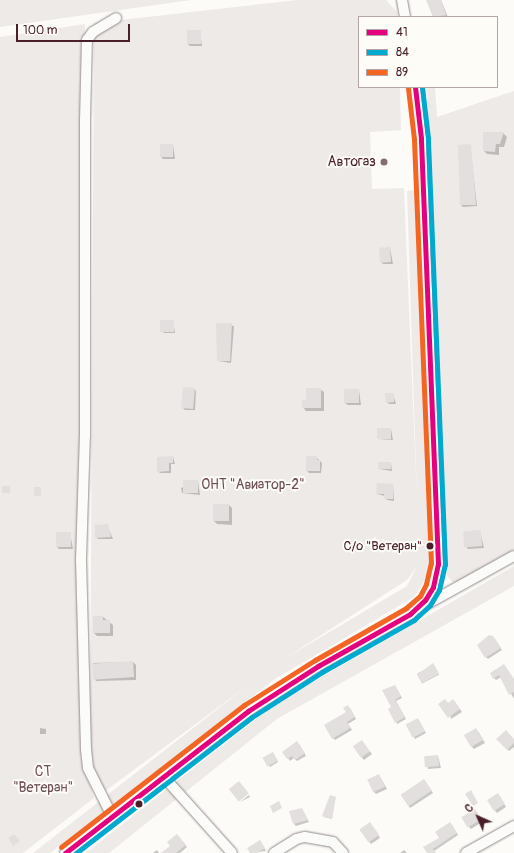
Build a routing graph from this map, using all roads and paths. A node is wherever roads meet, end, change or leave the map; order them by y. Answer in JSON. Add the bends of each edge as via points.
{"nodes":[{"id":1,"x":402,"y":0,"type":"edge"},
{"id":2,"x":405,"y":16,"type":"edge"},
{"id":3,"x":116,"y":18,"type":"dead end"},
{"id":4,"x":415,"y":88,"type":"edge"},
{"id":5,"x":514,"y":556,"type":"edge"},
{"id":6,"x":410,"y":614,"type":"junction"},
{"id":7,"x":163,"y":776,"type":"junction"},
{"id":8,"x":112,"y":816,"type":"junction"},
{"id":9,"x":514,"y":826,"type":"edge"},
{"id":10,"x":65,"y":853,"type":"edge"},
{"id":11,"x":232,"y":853,"type":"edge"},
{"id":12,"x":274,"y":853,"type":"edge"},
{"id":13,"x":343,"y":853,"type":"edge"},
{"id":14,"x":466,"y":853,"type":"edge"}],
"edges":[{"from":1,"to":2,"type":"street"},
{"from":3,"to":8,"type":"street","via":[[93,32],[87,40],[85,436],[81,560],[88,768]]},
{"from":4,"to":6,"type":"street","via":[[421,138],[438,564],[430,593]]},
{"from":5,"to":6,"type":"street"},
{"from":6,"to":7,"type":"street","via":[[266,699]]},
{"from":7,"to":8,"type":"street"},
{"from":7,"to":11,"type":"street"},
{"from":8,"to":10,"type":"street"},
{"from":9,"to":14,"type":"street"},
{"from":12,"to":13,"type":"street","via":[[305,836],[327,839]]}]}
